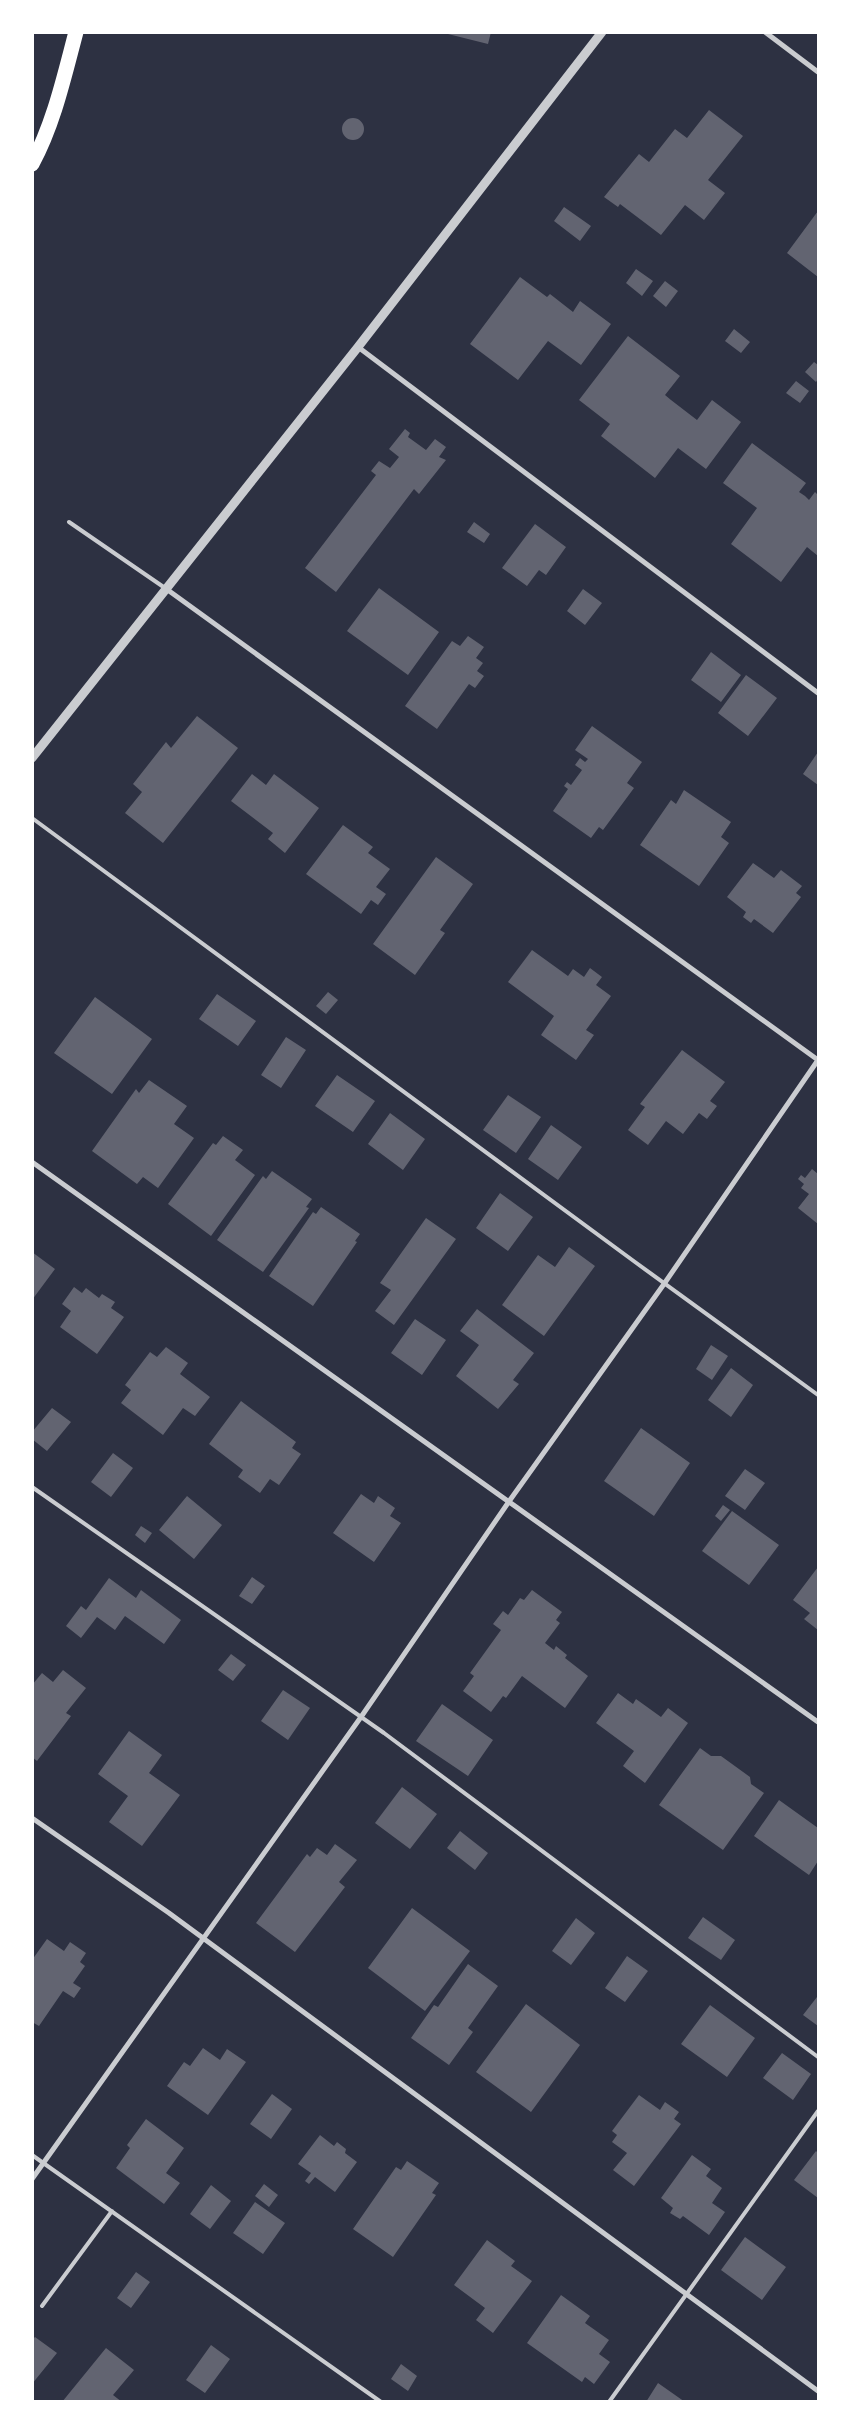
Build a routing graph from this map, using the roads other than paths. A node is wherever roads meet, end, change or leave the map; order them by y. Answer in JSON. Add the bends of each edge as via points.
{"nodes":[{"id":1,"x":76,"y":32,"type":"edge"},
{"id":2,"x":602,"y":32,"type":"edge"},
{"id":3,"x":765,"y":32,"type":"edge"},
{"id":4,"x":818,"y":72,"type":"edge"},
{"id":5,"x":32,"y":164,"type":"edge"},
{"id":6,"x":358,"y":347,"type":"junction"},
{"id":7,"x":69,"y":522,"type":"dead end"},
{"id":8,"x":165,"y":588,"type":"junction"},
{"id":9,"x":818,"y":693,"type":"edge"},
{"id":10,"x":32,"y":758,"type":"edge"},
{"id":11,"x":32,"y":818,"type":"edge"},
{"id":12,"x":818,"y":1060,"type":"edge"},
{"id":13,"x":32,"y":1162,"type":"edge"},
{"id":14,"x":664,"y":1284,"type":"junction"},
{"id":15,"x":818,"y":1395,"type":"edge"},
{"id":16,"x":32,"y":1487,"type":"edge"},
{"id":17,"x":510,"y":1500,"type":"junction"},
{"id":18,"x":361,"y":1717,"type":"junction"},
{"id":19,"x":818,"y":1722,"type":"edge"},
{"id":20,"x":32,"y":1818,"type":"edge"},
{"id":21,"x":204,"y":1939,"type":"junction"},
{"id":22,"x":818,"y":2057,"type":"edge"},
{"id":23,"x":818,"y":2111,"type":"edge"},
{"id":24,"x":32,"y":2154,"type":"edge"},
{"id":25,"x":44,"y":2163,"type":"junction"},
{"id":26,"x":32,"y":2179,"type":"edge"},
{"id":27,"x":112,"y":2211,"type":"junction"},
{"id":28,"x":688,"y":2294,"type":"junction"},
{"id":29,"x":42,"y":2306,"type":"dead end"},
{"id":30,"x":818,"y":2391,"type":"edge"},
{"id":31,"x":381,"y":2402,"type":"edge"},
{"id":32,"x":609,"y":2402,"type":"edge"}],
"edges":[{"from":1,"to":5,"type":"highway","via":[[44,143]]},
{"from":2,"to":6,"type":"street"},
{"from":3,"to":4,"type":"street"},
{"from":6,"to":8,"type":"street"},
{"from":6,"to":9,"type":"street"},
{"from":7,"to":8,"type":"lane"},
{"from":8,"to":10,"type":"street"},
{"from":8,"to":12,"type":"street"},
{"from":11,"to":14,"type":"lane"},
{"from":12,"to":14,"type":"street"},
{"from":13,"to":17,"type":"street"},
{"from":14,"to":15,"type":"lane"},
{"from":14,"to":17,"type":"street"},
{"from":16,"to":18,"type":"lane"},
{"from":17,"to":18,"type":"street"},
{"from":17,"to":19,"type":"street"},
{"from":18,"to":21,"type":"street"},
{"from":18,"to":22,"type":"lane"},
{"from":20,"to":21,"type":"street"},
{"from":21,"to":25,"type":"street"},
{"from":21,"to":28,"type":"street"},
{"from":23,"to":28,"type":"lane"},
{"from":24,"to":25,"type":"lane"},
{"from":25,"to":26,"type":"street"},
{"from":25,"to":27,"type":"lane"},
{"from":27,"to":29,"type":"lane"},
{"from":27,"to":31,"type":"lane"},
{"from":28,"to":30,"type":"street"},
{"from":28,"to":32,"type":"lane"}]}
